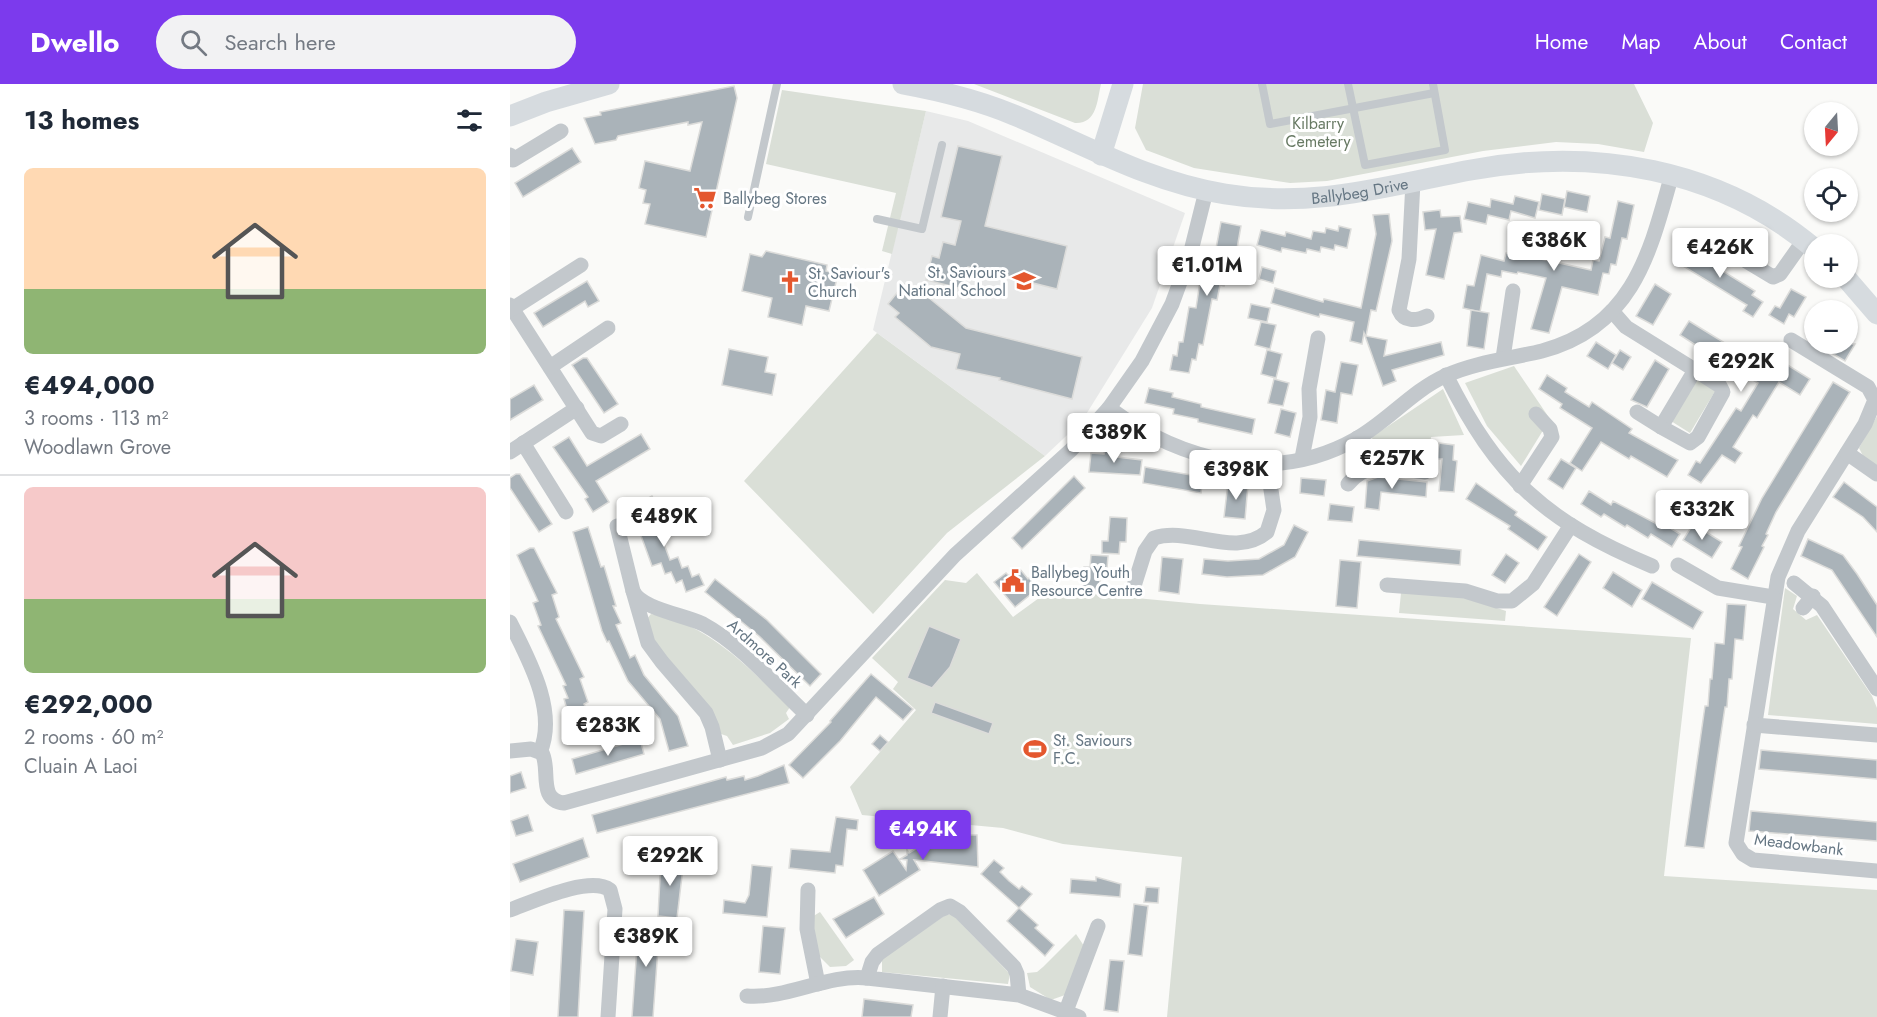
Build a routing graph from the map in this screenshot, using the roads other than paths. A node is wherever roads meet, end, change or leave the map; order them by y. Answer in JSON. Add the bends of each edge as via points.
{"nodes":[{"id":1,"x":609,"y":84,"type":"edge"},
{"id":2,"x":777,"y":84,"type":"edge"},
{"id":3,"x":903,"y":84,"type":"edge"},
{"id":4,"x":1123,"y":84,"type":"edge"},
{"id":5,"x":1262,"y":84,"type":"edge"},
{"id":6,"x":1348,"y":84,"type":"edge"},
{"id":7,"x":1433,"y":84,"type":"edge"},
{"id":8,"x":1434,"y":93,"type":"junction"},
{"id":9,"x":1353,"y":110,"type":"junction"},
{"id":10,"x":510,"y":116,"type":"edge"},
{"id":11,"x":561,"y":131,"type":"dead end"},
{"id":12,"x":942,"y":145,"type":"dead end"},
{"id":13,"x":510,"y":155,"type":"edge"},
{"id":14,"x":1101,"y":155,"type":"junction"},
{"id":15,"x":1672,"y":174,"type":"junction"},
{"id":16,"x":1413,"y":182,"type":"junction"},
{"id":17,"x":1206,"y":191,"type":"junction"},
{"id":18,"x":748,"y":217,"type":"dead end"},
{"id":19,"x":877,"y":219,"type":"dead end"},
{"id":20,"x":1804,"y":240,"type":"edge"},
{"id":21,"x":1713,"y":242,"type":"dead end"},
{"id":22,"x":1804,"y":250,"type":"edge"},
{"id":23,"x":581,"y":265,"type":"dead end"},
{"id":24,"x":1855,"y":288,"type":"edge"},
{"id":25,"x":1513,"y":291,"type":"dead end"},
{"id":26,"x":511,"y":307,"type":"edge"},
{"id":27,"x":1612,"y":311,"type":"junction"},
{"id":28,"x":1877,"y":314,"type":"edge"},
{"id":29,"x":1427,"y":316,"type":"dead end"},
{"id":30,"x":609,"y":328,"type":"dead end"},
{"id":31,"x":1318,"y":338,"type":"dead end"},
{"id":32,"x":1791,"y":340,"type":"dead end"},
{"id":33,"x":1503,"y":358,"type":"junction"},
{"id":34,"x":550,"y":367,"type":"junction"},
{"id":35,"x":1695,"y":370,"type":"junction"},
{"id":36,"x":1446,"y":375,"type":"junction"},
{"id":37,"x":577,"y":408,"type":"junction"},
{"id":38,"x":1109,"y":408,"type":"junction"},
{"id":39,"x":1637,"y":412,"type":"dead end"},
{"id":40,"x":1536,"y":414,"type":"dead end"},
{"id":41,"x":621,"y":424,"type":"dead end"},
{"id":42,"x":1661,"y":427,"type":"junction"},
{"id":43,"x":1357,"y":438,"type":"junction"},
{"id":44,"x":523,"y":443,"type":"junction"},
{"id":45,"x":510,"y":452,"type":"edge"},
{"id":46,"x":1847,"y":453,"type":"junction"},
{"id":47,"x":1302,"y":458,"type":"junction"},
{"id":48,"x":1267,"y":463,"type":"junction"},
{"id":49,"x":1370,"y":467,"type":"junction"},
{"id":50,"x":1425,"y":471,"type":"dead end"},
{"id":51,"x":1877,"y":474,"type":"edge"},
{"id":52,"x":1348,"y":484,"type":"dead end"},
{"id":53,"x":1520,"y":486,"type":"junction"},
{"id":54,"x":566,"y":512,"type":"dead end"},
{"id":55,"x":1571,"y":525,"type":"junction"},
{"id":56,"x":617,"y":526,"type":"dead end"},
{"id":57,"x":1678,"y":565,"type":"dead end"},
{"id":58,"x":1652,"y":566,"type":"dead end"},
{"id":59,"x":1794,"y":583,"type":"dead end"},
{"id":60,"x":1387,"y":585,"type":"dead end"},
{"id":61,"x":1134,"y":586,"type":"dead end"},
{"id":62,"x":633,"y":591,"type":"junction"},
{"id":63,"x":1773,"y":597,"type":"junction"},
{"id":64,"x":510,"y":622,"type":"edge"},
{"id":65,"x":1877,"y":689,"type":"edge"},
{"id":66,"x":807,"y":715,"type":"junction"},
{"id":67,"x":1754,"y":725,"type":"junction"},
{"id":68,"x":1877,"y":735,"type":"edge"},
{"id":69,"x":510,"y":751,"type":"edge"},
{"id":70,"x":540,"y":752,"type":"junction"},
{"id":71,"x":720,"y":760,"type":"junction"},
{"id":72,"x":1877,"y":871,"type":"edge"},
{"id":73,"x":808,"y":890,"type":"dead end"},
{"id":74,"x":510,"y":910,"type":"edge"},
{"id":75,"x":1098,"y":926,"type":"dead end"},
{"id":76,"x":867,"y":978,"type":"junction"},
{"id":77,"x":818,"y":984,"type":"junction"},
{"id":78,"x":944,"y":986,"type":"junction"},
{"id":79,"x":1019,"y":995,"type":"junction"},
{"id":80,"x":747,"y":996,"type":"dead end"},
{"id":81,"x":1072,"y":1014,"type":"edge"},
{"id":82,"x":608,"y":1017,"type":"edge"},
{"id":83,"x":940,"y":1017,"type":"edge"}],
"edges":[{"from":1,"to":10,"type":"street"},
{"from":2,"to":18,"type":"lane"},
{"from":3,"to":14,"type":"street","name":"Ballybeg Drive","via":[[991,106]]},
{"from":4,"to":14,"type":"street"},
{"from":5,"to":9,"type":"lane","via":[[1270,124]]},
{"from":6,"to":9,"type":"lane"},
{"from":7,"to":8,"type":"lane"},
{"from":8,"to":9,"type":"lane"},
{"from":8,"to":9,"type":"lane","via":[[1445,150],[1365,165]]},
{"from":11,"to":13,"type":"street","via":[[513,160]]},
{"from":12,"to":19,"type":"lane","via":[[922,229]]},
{"from":14,"to":17,"type":"street","name":"Ballybeg Drive","via":[[1157,178]]},
{"from":15,"to":16,"type":"street","name":"Ballybeg Drive","via":[[1614,163],[1556,160],[1485,167]]},
{"from":15,"to":20,"type":"street","name":"Ballybeg Drive","via":[[1749,204]]},
{"from":15,"to":27,"type":"street","via":[[1647,259]]},
{"from":16,"to":17,"type":"street","name":"Ballybeg Drive","via":[[1307,200]]},
{"from":16,"to":29,"type":"street","via":[[1409,259],[1399,310],[1411,319]]},
{"from":17,"to":38,"type":"street","via":[[1192,248],[1172,304],[1142,361]]},
{"from":21,"to":22,"type":"street","via":[[1773,277]]},
{"from":23,"to":26,"type":"street"},
{"from":24,"to":28,"type":"street"},
{"from":25,"to":33,"type":"street"},
{"from":26,"to":34,"type":"street"},
{"from":27,"to":33,"type":"street","via":[[1558,345]]},
{"from":27,"to":35,"type":"street","via":[[1626,327]]},
{"from":30,"to":34,"type":"street"},
{"from":31,"to":47,"type":"street"},
{"from":32,"to":46,"type":"street","name":"Meadowbank","via":[[1874,393],[1873,408]]},
{"from":33,"to":36,"type":"street"},
{"from":34,"to":37,"type":"street"},
{"from":35,"to":42,"type":"street"},
{"from":35,"to":42,"type":"street","via":[[1717,384],[1722,390],[1721,399],[1692,443]]},
{"from":36,"to":43,"type":"street"},
{"from":36,"to":53,"type":"street","via":[[1480,439]]},
{"from":37,"to":41,"type":"street","via":[[596,436]]},
{"from":37,"to":44,"type":"street"},
{"from":38,"to":48,"type":"street","via":[[1152,436],[1195,454],[1231,462]]},
{"from":38,"to":66,"type":"street","via":[[1071,450],[960,550]]},
{"from":39,"to":42,"type":"street"},
{"from":40,"to":53,"type":"street","via":[[1552,437]]},
{"from":43,"to":47,"type":"street"},
{"from":43,"to":49,"type":"street"},
{"from":44,"to":45,"type":"street"},
{"from":44,"to":54,"type":"street"},
{"from":46,"to":51,"type":"street"},
{"from":46,"to":63,"type":"street","name":"Meadowbank","via":[[1793,542]]},
{"from":47,"to":48,"type":"street"},
{"from":48,"to":61,"type":"street","via":[[1274,510],[1267,532],[1246,542],[1154,538],[1145,551]]},
{"from":49,"to":50,"type":"street"},
{"from":49,"to":52,"type":"street"},
{"from":53,"to":55,"type":"street"},
{"from":55,"to":58,"type":"street"},
{"from":55,"to":60,"type":"street","via":[[1533,584],[1512,601],[1497,601],[1455,589]]},
{"from":56,"to":62,"type":"street"},
{"from":57,"to":63,"type":"street","via":[[1718,588]]},
{"from":59,"to":65,"type":"street","via":[[1808,602],[1827,612]]},
{"from":62,"to":66,"type":"street","name":"Ardmore Park","via":[[643,602],[695,620],[720,635]]},
{"from":62,"to":71,"type":"street","via":[[648,643],[706,713]]},
{"from":63,"to":67,"type":"street","name":"Meadowbank"},
{"from":64,"to":70,"type":"street","via":[[529,660],[541,697],[545,732]]},
{"from":66,"to":71,"type":"street","via":[[777,741]]},
{"from":67,"to":68,"type":"street"},
{"from":67,"to":72,"type":"street","name":"Meadowbank","via":[[1736,836],[1740,850],[1753,860]]},
{"from":69,"to":70,"type":"street"},
{"from":70,"to":71,"type":"street","via":[[545,758],[549,793],[553,800],[564,803]]},
{"from":73,"to":77,"type":"street","via":[[807,929]]},
{"from":74,"to":82,"type":"street","via":[[587,885],[610,890],[615,909]]},
{"from":75,"to":81,"type":"street"},
{"from":76,"to":77,"type":"street","via":[[841,978]]},
{"from":76,"to":78,"type":"street"},
{"from":76,"to":79,"type":"street","via":[[878,954],[950,906],[1014,967]]},
{"from":77,"to":80,"type":"street","via":[[776,996]]},
{"from":78,"to":79,"type":"street"},
{"from":78,"to":83,"type":"street"},
{"from":79,"to":81,"type":"street"}]}
